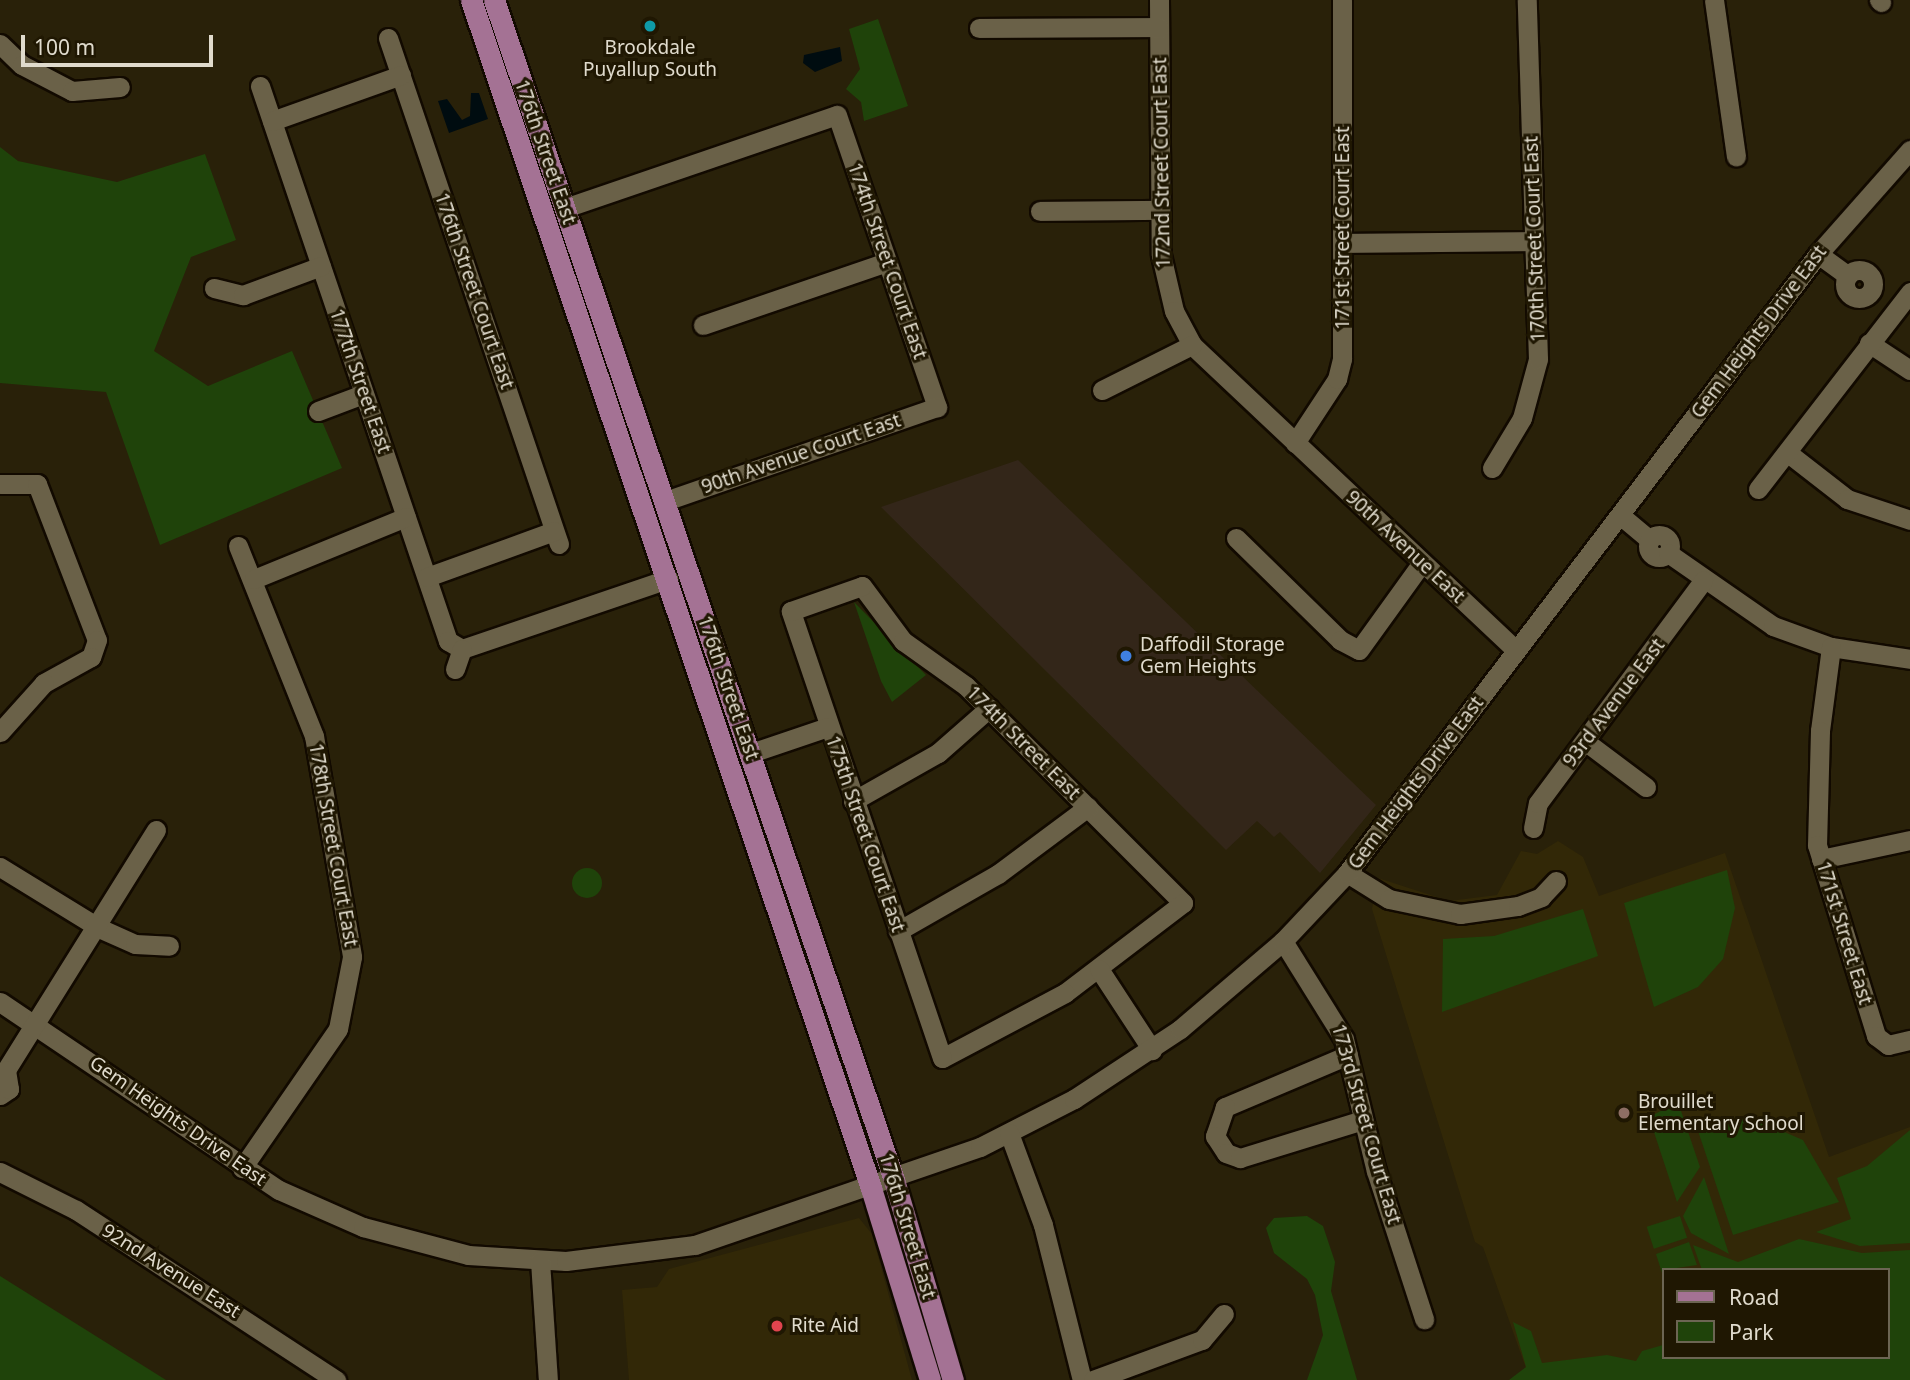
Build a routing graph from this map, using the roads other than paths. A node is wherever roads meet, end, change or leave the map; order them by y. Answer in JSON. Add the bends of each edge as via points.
{"nodes":[{"id":1,"x":471,"y":0,"type":"edge"},
{"id":2,"x":494,"y":0,"type":"edge"},
{"id":3,"x":1159,"y":0,"type":"edge"},
{"id":4,"x":1342,"y":0,"type":"edge"},
{"id":5,"x":1527,"y":0,"type":"edge"},
{"id":6,"x":1714,"y":0,"type":"edge"},
{"id":7,"x":1159,"y":27,"type":"junction"},
{"id":8,"x":979,"y":28,"type":"dead end"},
{"id":9,"x":388,"y":38,"type":"dead end"},
{"id":10,"x":0,"y":44,"type":"edge"},
{"id":11,"x":489,"y":54,"type":"junction"},
{"id":12,"x":401,"y":75,"type":"junction"},
{"id":13,"x":260,"y":86,"type":"dead end"},
{"id":14,"x":120,"y":87,"type":"dead end"},
{"id":15,"x":272,"y":121,"type":"junction"},
{"id":16,"x":1910,"y":150,"type":"edge"},
{"id":17,"x":1736,"y":156,"type":"dead end"},
{"id":18,"x":564,"y":205,"type":"junction"},
{"id":19,"x":1160,"y":210,"type":"junction"},
{"id":20,"x":1040,"y":211,"type":"dead end"},
{"id":21,"x":1534,"y":241,"type":"junction"},
{"id":22,"x":1345,"y":243,"type":"junction"},
{"id":23,"x":1818,"y":254,"type":"junction"},
{"id":24,"x":887,"y":262,"type":"junction"},
{"id":25,"x":321,"y":266,"type":"junction"},
{"id":26,"x":214,"y":288,"type":"dead end"},
{"id":27,"x":1910,"y":292,"type":"edge"},
{"id":28,"x":1893,"y":310,"type":"junction"},
{"id":29,"x":578,"y":313,"type":"junction"},
{"id":30,"x":703,"y":325,"type":"dead end"},
{"id":31,"x":1869,"y":343,"type":"junction"},
{"id":32,"x":1192,"y":345,"type":"junction"},
{"id":33,"x":1910,"y":370,"type":"edge"},
{"id":34,"x":1102,"y":390,"type":"dead end"},
{"id":35,"x":363,"y":394,"type":"junction"},
{"id":36,"x":937,"y":407,"type":"joint"},
{"id":37,"x":318,"y":411,"type":"dead end"},
{"id":38,"x":1295,"y":443,"type":"junction"},
{"id":39,"x":1788,"y":453,"type":"junction"},
{"id":40,"x":1492,"y":468,"type":"dead end"},
{"id":41,"x":0,"y":484,"type":"edge"},
{"id":42,"x":1758,"y":489,"type":"dead end"},
{"id":43,"x":665,"y":501,"type":"junction"},
{"id":44,"x":1620,"y":516,"type":"junction"},
{"id":45,"x":407,"y":517,"type":"junction"},
{"id":46,"x":1910,"y":520,"type":"edge"},
{"id":47,"x":1236,"y":538,"type":"dead end"},
{"id":48,"x":238,"y":546,"type":"dead end"},
{"id":49,"x":1421,"y":564,"type":"junction"},
{"id":50,"x":427,"y":577,"type":"junction"},
{"id":51,"x":254,"y":579,"type":"junction"},
{"id":52,"x":668,"y":579,"type":"junction"},
{"id":53,"x":1703,"y":581,"type":"junction"},
{"id":54,"x":790,"y":611,"type":"joint"},
{"id":55,"x":1831,"y":647,"type":"junction"},
{"id":56,"x":462,"y":649,"type":"junction"},
{"id":57,"x":1516,"y":650,"type":"junction"},
{"id":58,"x":1910,"y":659,"type":"edge"},
{"id":59,"x":455,"y":669,"type":"dead end"},
{"id":60,"x":732,"y":699,"type":"junction"},
{"id":61,"x":989,"y":708,"type":"junction"},
{"id":62,"x":828,"y":727,"type":"junction"},
{"id":63,"x":0,"y":732,"type":"edge"},
{"id":64,"x":1586,"y":742,"type":"junction"},
{"id":65,"x":751,"y":753,"type":"junction"},
{"id":66,"x":1646,"y":787,"type":"dead end"},
{"id":67,"x":853,"y":801,"type":"junction"},
{"id":68,"x":1088,"y":807,"type":"junction"},
{"id":69,"x":1533,"y":828,"type":"dead end"},
{"id":70,"x":156,"y":830,"type":"dead end"},
{"id":71,"x":1910,"y":840,"type":"edge"},
{"id":72,"x":1821,"y":859,"type":"junction"},
{"id":73,"x":0,"y":867,"type":"edge"},
{"id":74,"x":1348,"y":873,"type":"junction"},
{"id":75,"x":1556,"y":881,"type":"dead end"},
{"id":76,"x":99,"y":928,"type":"junction"},
{"id":77,"x":898,"y":931,"type":"junction"},
{"id":78,"x":1283,"y":941,"type":"junction"},
{"id":79,"x":169,"y":946,"type":"dead end"},
{"id":80,"x":1099,"y":969,"type":"junction"},
{"id":81,"x":0,"y":1002,"type":"edge"},
{"id":82,"x":38,"y":1024,"type":"junction"},
{"id":83,"x":1910,"y":1041,"type":"edge"},
{"id":84,"x":1152,"y":1050,"type":"junction"},
{"id":85,"x":1348,"y":1055,"type":"junction"},
{"id":86,"x":3,"y":1070,"type":"edge"},
{"id":87,"x":0,"y":1096,"type":"edge"},
{"id":88,"x":1363,"y":1120,"type":"junction"},
{"id":89,"x":1009,"y":1133,"type":"junction"},
{"id":90,"x":242,"y":1168,"type":"junction"},
{"id":91,"x":0,"y":1172,"type":"edge"},
{"id":92,"x":894,"y":1180,"type":"junction"},
{"id":93,"x":871,"y":1188,"type":"junction"},
{"id":94,"x":540,"y":1261,"type":"junction"},
{"id":95,"x":1224,"y":1314,"type":"dead end"},
{"id":96,"x":1424,"y":1319,"type":"dead end"},
{"id":97,"x":336,"y":1380,"type":"edge"},
{"id":98,"x":548,"y":1380,"type":"edge"},
{"id":99,"x":930,"y":1380,"type":"edge"},
{"id":100,"x":953,"y":1380,"type":"edge"},
{"id":101,"x":1082,"y":1380,"type":"edge"},
{"id":102,"x":1093,"y":1380,"type":"edge"}],
"edges":[{"from":1,"to":11,"type":"main road","name":"176th Street East"},
{"from":2,"to":18,"type":"main road","name":"176th Street East"},
{"from":3,"to":7,"type":"street","name":"172nd Street Court East"},
{"from":4,"to":22,"type":"street","name":"171st Street Court East"},
{"from":5,"to":21,"type":"street","name":"170th Street Court East"},
{"from":6,"to":17,"type":"street"},
{"from":7,"to":8,"type":"street"},
{"from":7,"to":19,"type":"street","name":"172nd Street Court East"},
{"from":9,"to":12,"type":"street","name":"176th Street Court East"},
{"from":10,"to":14,"type":"street","via":[[22,65],[72,91]]},
{"from":11,"to":18,"type":"main road","via":[[503,59],[540,162]]},
{"from":11,"to":29,"type":"main road","name":"176th Street East"},
{"from":12,"to":15,"type":"street"},
{"from":12,"to":50,"type":"street","name":"176th Street Court East","via":[[557,538]]},
{"from":13,"to":15,"type":"street","name":"177th Street East"},
{"from":15,"to":25,"type":"street","name":"177th Street East"},
{"from":16,"to":23,"type":"street","name":"Gem Heights Drive East"},
{"from":18,"to":24,"type":"street","name":"174th Street Court East","via":[[837,115]]},
{"from":18,"to":43,"type":"main road","name":"176th Street East"},
{"from":19,"to":20,"type":"street"},
{"from":19,"to":32,"type":"street","name":"172nd Street Court East","via":[[1166,283]]},
{"from":21,"to":22,"type":"street"},
{"from":21,"to":40,"type":"street","name":"170th Street Court East","via":[[1538,359],[1522,418]]},
{"from":22,"to":38,"type":"street","name":"171st Street Court East","via":[[1342,359],[1337,379]]},
{"from":23,"to":28,"type":"street","via":[[1848,276],[1850,295],[1870,293]]},
{"from":23,"to":44,"type":"street","name":"Gem Heights Drive East"},
{"from":24,"to":30,"type":"street"},
{"from":24,"to":36,"type":"street","name":"174th Street Court East"},
{"from":25,"to":26,"type":"street","via":[[243,295]]},
{"from":25,"to":35,"type":"street","name":"177th Street East"},
{"from":27,"to":28,"type":"street"},
{"from":28,"to":31,"type":"street"},
{"from":29,"to":43,"type":"main road","via":[[608,371],[653,497]]},
{"from":29,"to":52,"type":"main road","name":"176th Street East"},
{"from":31,"to":33,"type":"street"},
{"from":31,"to":39,"type":"street"},
{"from":32,"to":34,"type":"street"},
{"from":32,"to":38,"type":"street","name":"172nd Street Court East"},
{"from":35,"to":37,"type":"street"},
{"from":35,"to":45,"type":"street","name":"177th Street East"},
{"from":36,"to":43,"type":"street","name":"90th Avenue Court East"},
{"from":38,"to":49,"type":"street","name":"90th Avenue East"},
{"from":39,"to":42,"type":"street"},
{"from":39,"to":46,"type":"street","via":[[1847,499]]},
{"from":41,"to":63,"type":"street","via":[[37,484],[95,631],[96,649],[22,701]]},
{"from":43,"to":60,"type":"main road","name":"176th Street East"},
{"from":44,"to":53,"type":"street","via":[[1650,540],[1652,555],[1668,553]]},
{"from":44,"to":57,"type":"street","name":"Gem Heights Drive East"},
{"from":45,"to":50,"type":"street","name":"177th Street East"},
{"from":45,"to":51,"type":"street"},
{"from":47,"to":49,"type":"street","via":[[1340,640],[1359,650]]},
{"from":48,"to":51,"type":"street","name":"178th Street Court East"},
{"from":49,"to":57,"type":"street","name":"90th Avenue East"},
{"from":50,"to":56,"type":"street","name":"177th Street East","via":[[449,641]]},
{"from":51,"to":90,"type":"street","name":"178th Street Court East","via":[[314,736],[352,957],[338,1029]]},
{"from":52,"to":56,"type":"street"},
{"from":52,"to":60,"type":"main road","via":[[682,582],[711,665]]},
{"from":52,"to":93,"type":"main road","name":"176th Street East"},
{"from":53,"to":55,"type":"street","via":[[1773,626]]},
{"from":53,"to":64,"type":"street","name":"93rd Avenue East"},
{"from":54,"to":61,"type":"street","name":"174th Street East","via":[[862,586],[904,640]]},
{"from":54,"to":62,"type":"street","name":"175th Street Court East"},
{"from":55,"to":58,"type":"street"},
{"from":55,"to":72,"type":"street","name":"171st Street East","via":[[1816,798]]},
{"from":56,"to":59,"type":"street"},
{"from":57,"to":74,"type":"street","name":"Gem Heights Drive East"},
{"from":60,"to":65,"type":"main road","name":"176th Street East"},
{"from":61,"to":67,"type":"street","via":[[927,760]]},
{"from":61,"to":68,"type":"street","name":"174th Street East"},
{"from":62,"to":65,"type":"street"},
{"from":62,"to":67,"type":"street","name":"175th Street Court East"},
{"from":64,"to":66,"type":"street"},
{"from":64,"to":69,"type":"street","name":"93rd Avenue East","via":[[1538,803]]},
{"from":65,"to":92,"type":"main road","name":"176th Street East"},
{"from":67,"to":77,"type":"street","name":"175th Street Court East"},
{"from":68,"to":77,"type":"street","via":[[998,874]]},
{"from":68,"to":80,"type":"street","name":"174th Street East","via":[[1183,903]]},
{"from":70,"to":76,"type":"street"},
{"from":71,"to":72,"type":"street"},
{"from":72,"to":83,"type":"street","name":"171st Street East","via":[[1872,1025],[1888,1045]]},
{"from":73,"to":76,"type":"street"},
{"from":74,"to":75,"type":"street","via":[[1389,899],[1460,914],[1518,905],[1541,897]]},
{"from":74,"to":78,"type":"street","name":"Gem Heights Drive East"},
{"from":76,"to":79,"type":"street","via":[[135,944]]},
{"from":76,"to":82,"type":"street"},
{"from":77,"to":80,"type":"street","name":"175th Street Court East","via":[[942,1058],[1017,1022]]},
{"from":78,"to":84,"type":"street","name":"Gem Heights Drive East"},
{"from":78,"to":85,"type":"street","name":"173rd Street Court East","via":[[1334,1013]]},
{"from":80,"to":84,"type":"street"},
{"from":81,"to":82,"type":"street","name":"Gem Heights Drive East"},
{"from":82,"to":86,"type":"street"},
{"from":82,"to":90,"type":"street","name":"Gem Heights Drive East"},
{"from":84,"to":89,"type":"street","name":"Gem Heights Drive East"},
{"from":85,"to":88,"type":"street","name":"173rd Street Court East"},
{"from":85,"to":88,"type":"street","via":[[1225,1107],[1215,1136],[1226,1153],[1240,1158]]},
{"from":86,"to":87,"type":"street","via":[[9,1089]]},
{"from":88,"to":96,"type":"street","name":"173rd Street Court East"},
{"from":89,"to":92,"type":"street","name":"Gem Heights Drive East"},
{"from":89,"to":101,"type":"street","via":[[1050,1249]]},
{"from":90,"to":94,"type":"street","name":"Gem Heights Drive East","via":[[319,1210],[403,1241]]},
{"from":91,"to":97,"type":"street","name":"92nd Avenue East","via":[[76,1210]]},
{"from":92,"to":93,"type":"street","name":"Gem Heights Drive East"},
{"from":92,"to":100,"type":"main road","name":"176th Street East"},
{"from":93,"to":94,"type":"street","name":"Gem Heights Drive East","via":[[695,1245],[645,1256]]},
{"from":93,"to":99,"type":"main road","name":"176th Street East"},
{"from":94,"to":98,"type":"street"},
{"from":95,"to":102,"type":"street","via":[[1202,1340]]}]}
